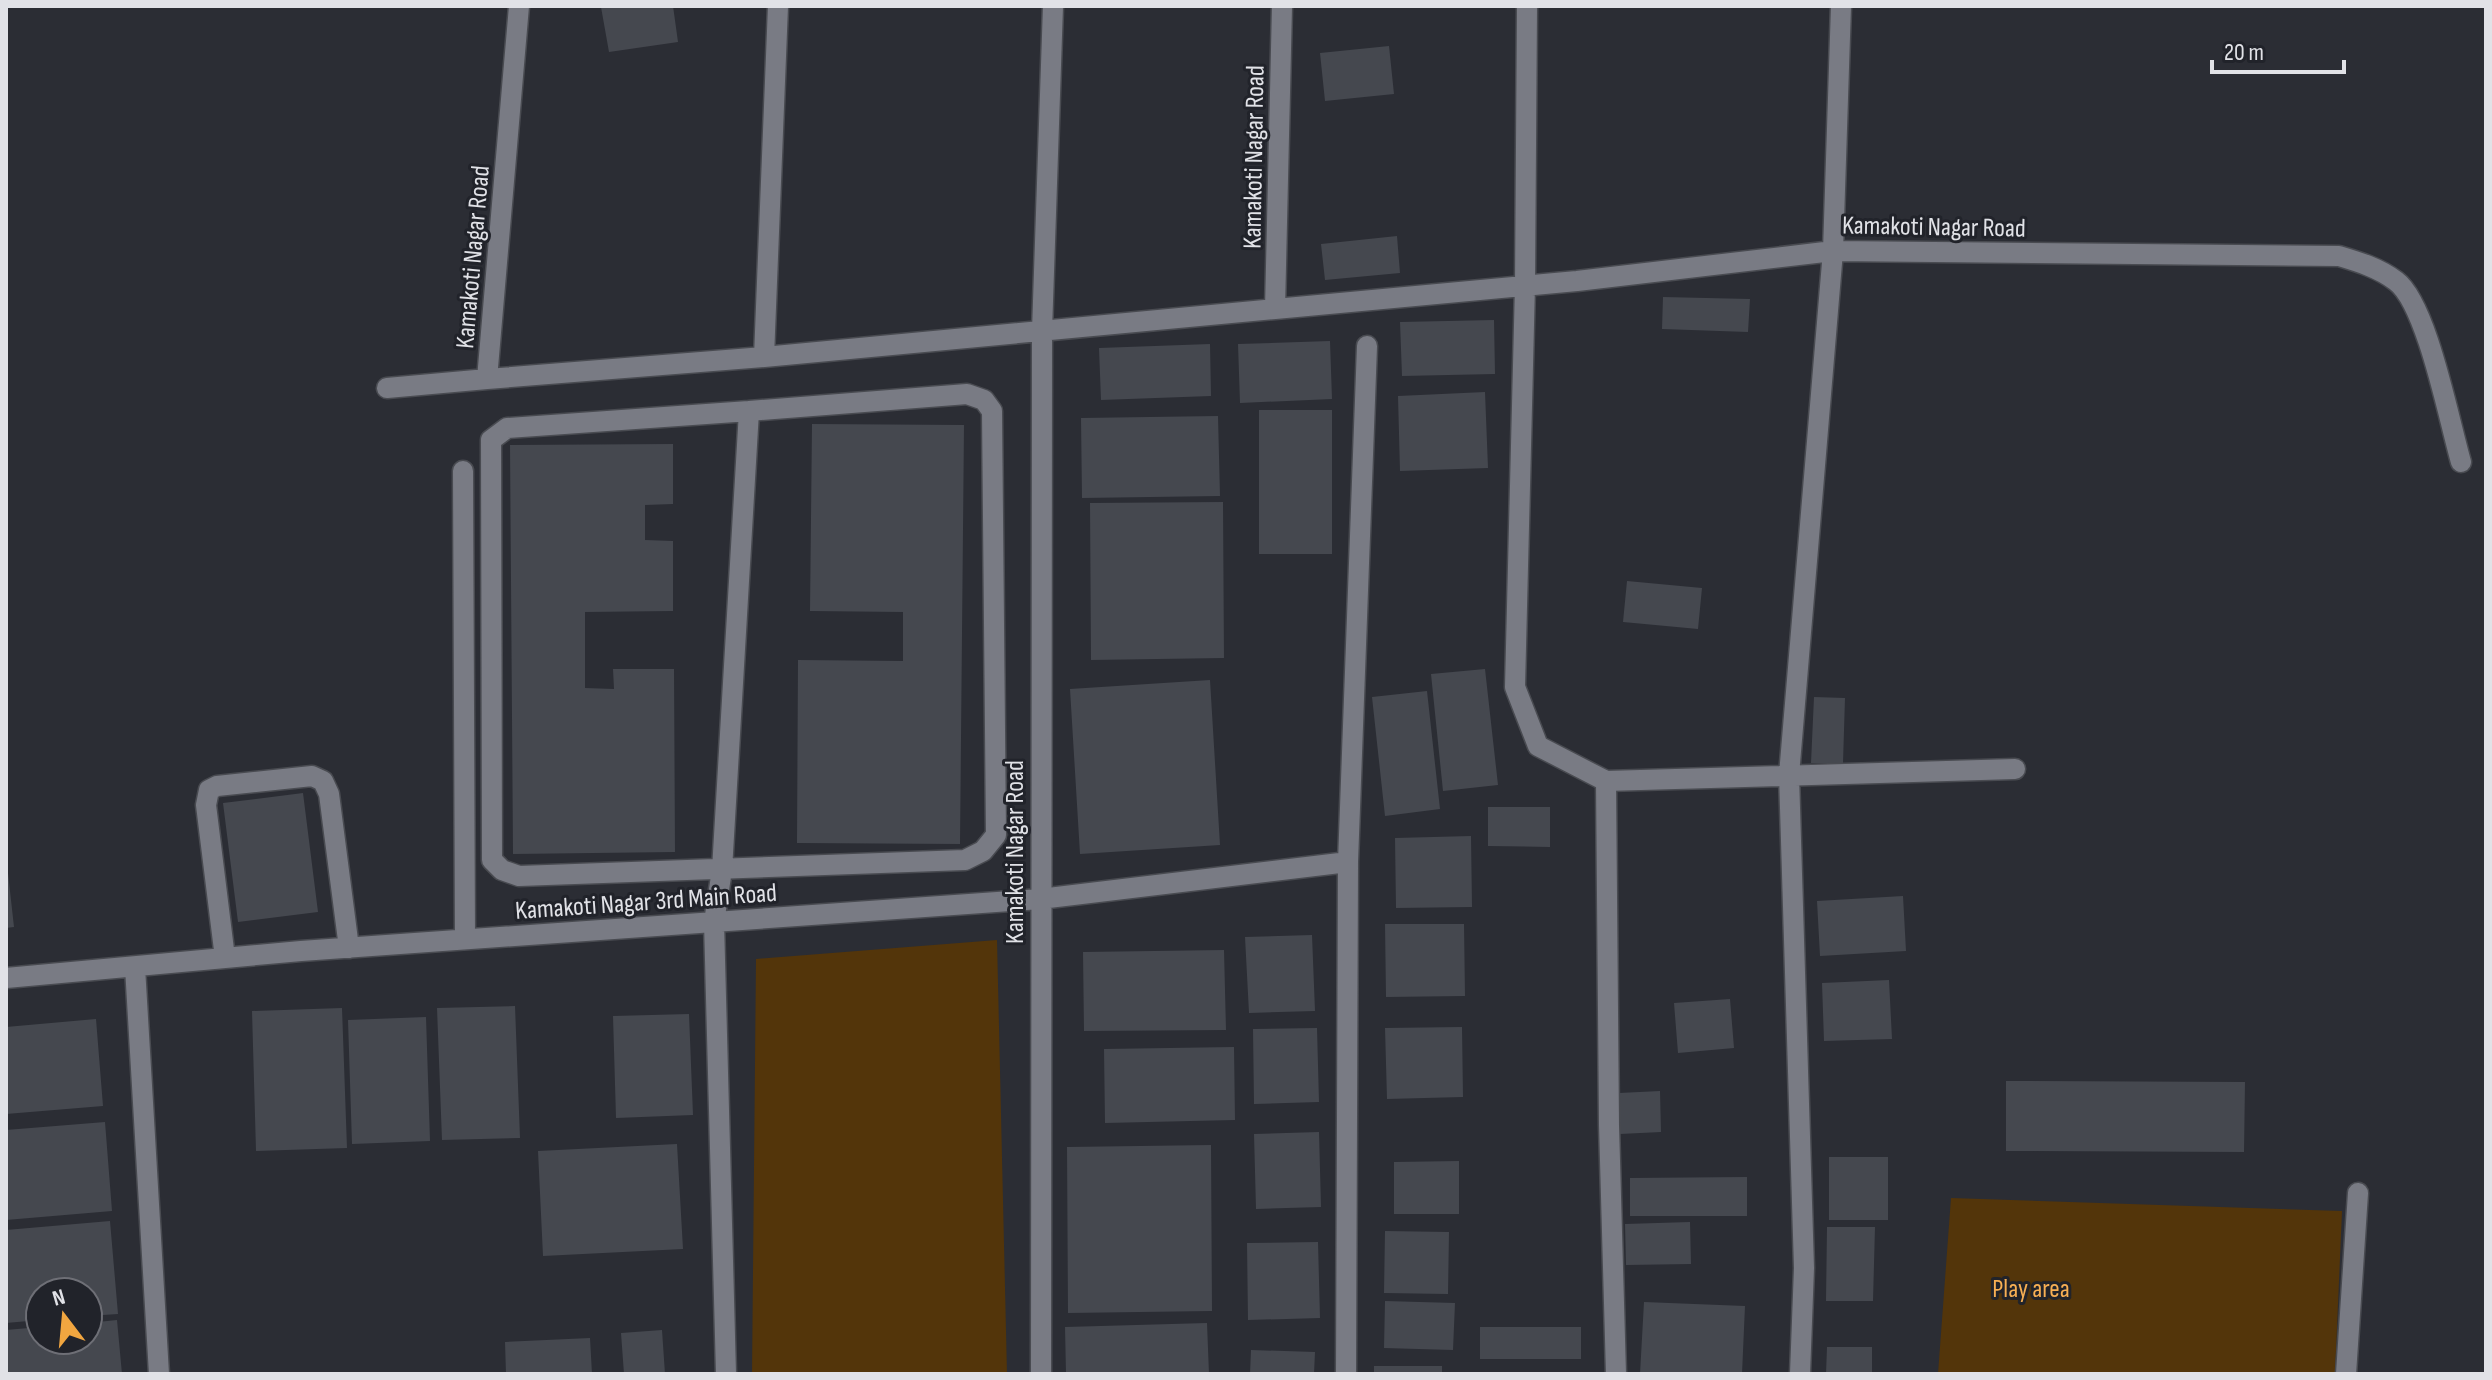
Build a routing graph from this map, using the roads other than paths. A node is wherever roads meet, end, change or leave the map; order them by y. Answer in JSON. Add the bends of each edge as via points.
{"nodes":[{"id":1,"x":519,"y":6,"type":"edge"},
{"id":2,"x":778,"y":6,"type":"edge"},
{"id":3,"x":1053,"y":6,"type":"edge"},
{"id":4,"x":1282,"y":6,"type":"edge"},
{"id":5,"x":1527,"y":6,"type":"edge"},
{"id":6,"x":1841,"y":6,"type":"edge"},
{"id":7,"x":1833,"y":251,"type":"junction"},
{"id":8,"x":1525,"y":285,"type":"junction"},
{"id":9,"x":1275,"y":309,"type":"junction"},
{"id":10,"x":1042,"y":331,"type":"junction"},
{"id":11,"x":1367,"y":346,"type":"dead end"},
{"id":12,"x":764,"y":357,"type":"junction"},
{"id":13,"x":487,"y":379,"type":"junction"},
{"id":14,"x":387,"y":388,"type":"dead end"},
{"id":15,"x":749,"y":411,"type":"junction"},
{"id":16,"x":2461,"y":462,"type":"dead end"},
{"id":17,"x":463,"y":471,"type":"dead end"},
{"id":18,"x":2015,"y":769,"type":"dead end"},
{"id":19,"x":1789,"y":775,"type":"junction"},
{"id":20,"x":1606,"y":781,"type":"junction"},
{"id":21,"x":1348,"y":862,"type":"junction"},
{"id":22,"x":722,"y":870,"type":"junction"},
{"id":23,"x":1040,"y":899,"type":"junction"},
{"id":24,"x":714,"y":922,"type":"junction"},
{"id":25,"x":465,"y":939,"type":"junction"},
{"id":26,"x":349,"y":948,"type":"junction"},
{"id":27,"x":225,"y":958,"type":"junction"},
{"id":28,"x":135,"y":967,"type":"junction"},
{"id":29,"x":6,"y":978,"type":"edge"},
{"id":30,"x":2358,"y":1193,"type":"dead end"},
{"id":31,"x":159,"y":1374,"type":"edge"},
{"id":32,"x":726,"y":1374,"type":"edge"},
{"id":33,"x":1041,"y":1374,"type":"edge"},
{"id":34,"x":1346,"y":1374,"type":"edge"},
{"id":35,"x":1616,"y":1374,"type":"edge"},
{"id":36,"x":1800,"y":1374,"type":"edge"},
{"id":37,"x":2346,"y":1374,"type":"edge"}],
"edges":[{"from":1,"to":13,"type":"street","name":"Kamakoti Nagar Road"},
{"from":2,"to":12,"type":"street"},
{"from":3,"to":10,"type":"street","name":"Kamakoti Nagar Road"},
{"from":4,"to":9,"type":"street","name":"Kamakoti Nagar Road"},
{"from":5,"to":8,"type":"street"},
{"from":6,"to":7,"type":"street"},
{"from":7,"to":8,"type":"street","name":"Kamakoti Nagar Road"},
{"from":7,"to":16,"type":"street","name":"Kamakoti Nagar Road","via":[[2339,256],[2369,265],[2398,282],[2418,309]]},
{"from":7,"to":19,"type":"street"},
{"from":8,"to":9,"type":"street","name":"Kamakoti Nagar Road"},
{"from":8,"to":20,"type":"street","via":[[1515,687],[1538,746]]},
{"from":9,"to":10,"type":"street","name":"Kamakoti Nagar Road"},
{"from":10,"to":12,"type":"street","name":"Kamakoti Nagar Road"},
{"from":10,"to":23,"type":"street","name":"Kamakoti Nagar Road"},
{"from":11,"to":21,"type":"street"},
{"from":12,"to":13,"type":"street","name":"Kamakoti Nagar Road"},
{"from":13,"to":14,"type":"street"},
{"from":15,"to":22,"type":"street"},
{"from":15,"to":22,"type":"street","via":[[507,428],[491,440],[492,860],[519,876]]},
{"from":15,"to":22,"type":"street","via":[[967,394],[984,400],[992,411],[996,835],[983,851],[965,860]]},
{"from":17,"to":25,"type":"street"},
{"from":18,"to":19,"type":"street"},
{"from":19,"to":20,"type":"street"},
{"from":19,"to":36,"type":"street","via":[[1804,1268]]},
{"from":20,"to":35,"type":"street"},
{"from":21,"to":23,"type":"street","name":"Kamakoti Nagar 3rd Main Road"},
{"from":21,"to":34,"type":"street"},
{"from":22,"to":24,"type":"street"},
{"from":23,"to":24,"type":"street","name":"Kamakoti Nagar 3rd Main Road"},
{"from":23,"to":33,"type":"street","name":"Kamakoti Nagar Road"},
{"from":24,"to":25,"type":"street","name":"Kamakoti Nagar 3rd Main Road"},
{"from":24,"to":32,"type":"street"},
{"from":25,"to":26,"type":"street","name":"Kamakoti Nagar 3rd Main Road"},
{"from":26,"to":27,"type":"street","name":"Kamakoti Nagar 3rd Main Road"},
{"from":26,"to":27,"type":"street","via":[[329,794],[323,781],[312,776],[209,790],[206,805]]},
{"from":27,"to":28,"type":"street","name":"Kamakoti Nagar 3rd Main Road"},
{"from":28,"to":29,"type":"street","name":"Kamakoti Nagar 3rd Main Road"},
{"from":28,"to":31,"type":"street"},
{"from":30,"to":37,"type":"street"}]}
